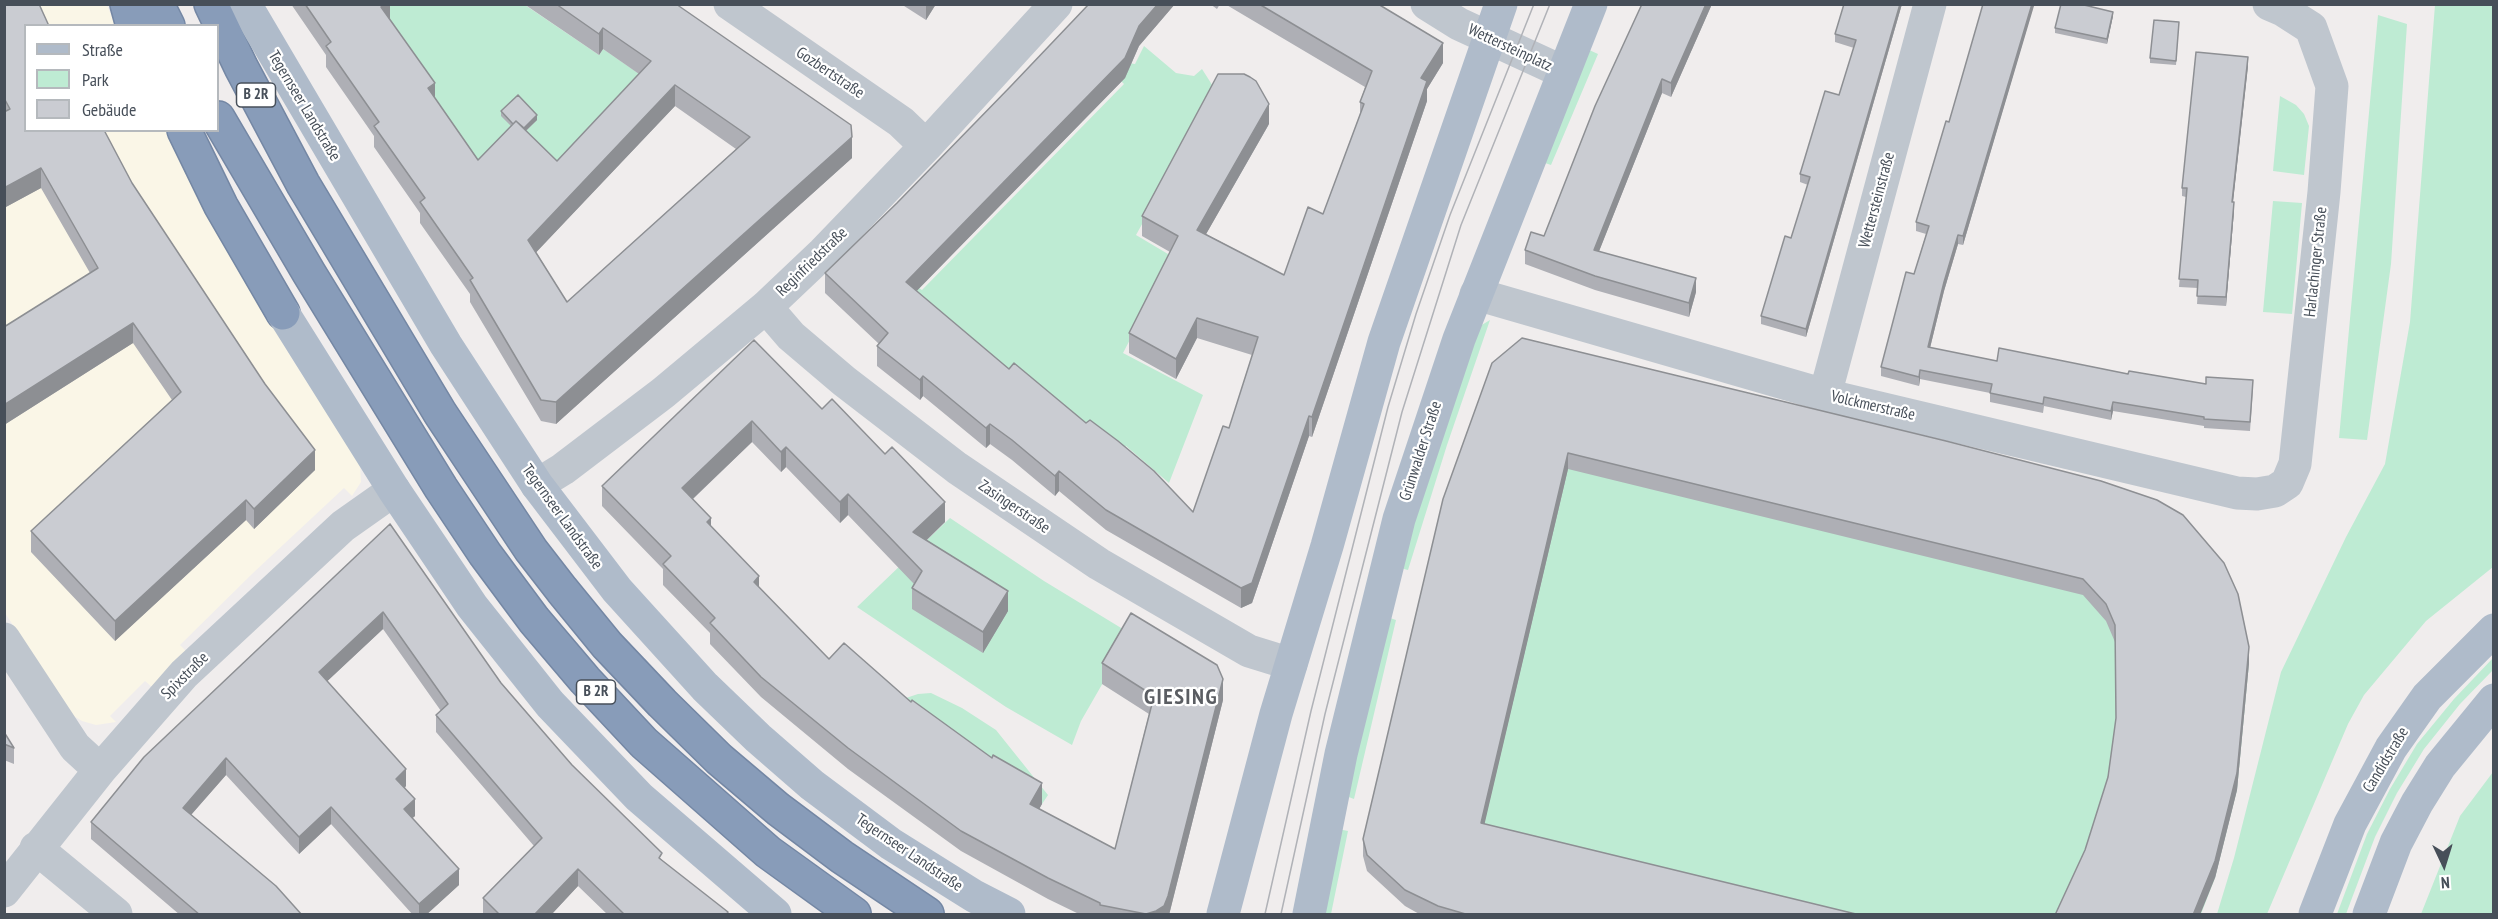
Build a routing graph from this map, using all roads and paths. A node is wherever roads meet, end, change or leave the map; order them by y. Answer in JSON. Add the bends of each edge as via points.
{"nodes":[{"id":1,"x":127,"y":4,"type":"edge"},
{"id":2,"x":157,"y":4,"type":"edge"},
{"id":3,"x":211,"y":4,"type":"edge"},
{"id":4,"x":245,"y":4,"type":"edge"},
{"id":5,"x":730,"y":4,"type":"edge"},
{"id":6,"x":1056,"y":4,"type":"edge"},
{"id":7,"x":1427,"y":4,"type":"edge"},
{"id":8,"x":1501,"y":4,"type":"edge"},
{"id":9,"x":1591,"y":4,"type":"edge"},
{"id":10,"x":1930,"y":4,"type":"edge"},
{"id":11,"x":2269,"y":4,"type":"edge"},
{"id":12,"x":132,"y":24,"type":"edge"},
{"id":13,"x":167,"y":24,"type":"edge"},
{"id":14,"x":1490,"y":39,"type":"junction"},
{"id":15,"x":1563,"y":72,"type":"junction"},
{"id":16,"x":219,"y":120,"type":"edge"},
{"id":17,"x":185,"y":132,"type":"edge"},
{"id":18,"x":926,"y":146,"type":"junction"},
{"id":19,"x":1476,"y":294,"type":"junction"},
{"id":20,"x":766,"y":307,"type":"junction"},
{"id":21,"x":283,"y":313,"type":"joint"},
{"id":22,"x":1825,"y":395,"type":"junction"},
{"id":23,"x":537,"y":485,"type":"junction"},
{"id":24,"x":394,"y":490,"type":"junction"},
{"id":25,"x":2275,"y":491,"type":"joint"},
{"id":26,"x":2493,"y":630,"type":"edge"},
{"id":27,"x":4,"y":639,"type":"edge"},
{"id":28,"x":1291,"y":664,"type":"junction"},
{"id":29,"x":2493,"y":700,"type":"edge"},
{"id":30,"x":100,"y":770,"type":"junction"},
{"id":31,"x":36,"y":848,"type":"junction"},
{"id":32,"x":4,"y":891,"type":"edge"},
{"id":33,"x":116,"y":915,"type":"edge"},
{"id":34,"x":775,"y":915,"type":"edge"},
{"id":35,"x":854,"y":915,"type":"edge"},
{"id":36,"x":927,"y":915,"type":"edge"},
{"id":37,"x":1009,"y":915,"type":"edge"},
{"id":38,"x":1222,"y":915,"type":"edge"},
{"id":39,"x":1308,"y":915,"type":"edge"},
{"id":40,"x":2316,"y":915,"type":"edge"},
{"id":41,"x":2369,"y":915,"type":"edge"}],
"edges":[{"from":1,"to":12,"type":"highway"},
{"from":2,"to":13,"type":"highway"},
{"from":3,"to":36,"type":"highway","number":"B 2R","via":[[303,184],[365,289],[446,422],[562,590],[615,653],[719,759],[842,857]]},
{"from":4,"to":23,"type":"main road","name":"Tegernseer Landstraße","via":[[446,345]]},
{"from":5,"to":18,"type":"street","name":"Gozbertstraße","via":[[901,122]]},
{"from":6,"to":18,"type":"street","name":"Reginfriedstraße"},
{"from":7,"to":14,"type":"street","name":"Wettersteinplatz"},
{"from":8,"to":14,"type":"main road"},
{"from":9,"to":15,"type":"main road","name":"Grünwalder Straße"},
{"from":10,"to":22,"type":"street","name":"Wettersteinstraße"},
{"from":11,"to":25,"type":"street","name":"Harlachinger Straße","via":[[2311,28],[2332,86],[2295,464],[2287,483]]},
{"from":14,"to":15,"type":"street","name":"Wettersteinplatz"},
{"from":14,"to":28,"type":"main road","via":[[1384,342]]},
{"from":15,"to":19,"type":"main road","name":"Grünwalder Straße"},
{"from":16,"to":35,"type":"highway","number":"B 2R","via":[[435,479],[534,620],[644,743],[768,852]]},
{"from":17,"to":21,"type":"highway","via":[[221,206]]},
{"from":18,"to":20,"type":"street","name":"Reginfriedstraße"},
{"from":19,"to":22,"type":"street","name":"Volckmerstraße"},
{"from":19,"to":39,"type":"main road","name":"Grünwalder Straße","via":[[1399,519],[1341,754]]},
{"from":20,"to":23,"type":"street","name":"Reginfriedstraße","via":[[663,393]]},
{"from":20,"to":28,"type":"street","name":"Zasingerstraße","via":[[791,336],[844,381],[957,468],[1099,564],[1248,651]]},
{"from":21,"to":24,"type":"main road"},
{"from":22,"to":25,"type":"street","name":"Volckmerstraße","via":[[2237,493]]},
{"from":23,"to":37,"type":"main road","name":"Tegernseer Landstraße","via":[[649,628],[758,738],[812,785],[891,844]]},
{"from":24,"to":30,"type":"street","name":"Spixstraße","via":[[343,526],[184,674]]},
{"from":24,"to":34,"type":"main road","via":[[472,606],[550,704],[639,797]]},
{"from":26,"to":40,"type":"main road","name":"Candidstraße","via":[[2427,698],[2391,748],[2350,824]]},
{"from":27,"to":30,"type":"street","via":[[75,747]]},
{"from":28,"to":38,"type":"main road"},
{"from":29,"to":41,"type":"main road","via":[[2440,766],[2417,802],[2396,843]]},
{"from":30,"to":31,"type":"street","name":"Spixstraße"},
{"from":31,"to":32,"type":"street","name":"Spixstraße"},
{"from":31,"to":33,"type":"street"}]}
